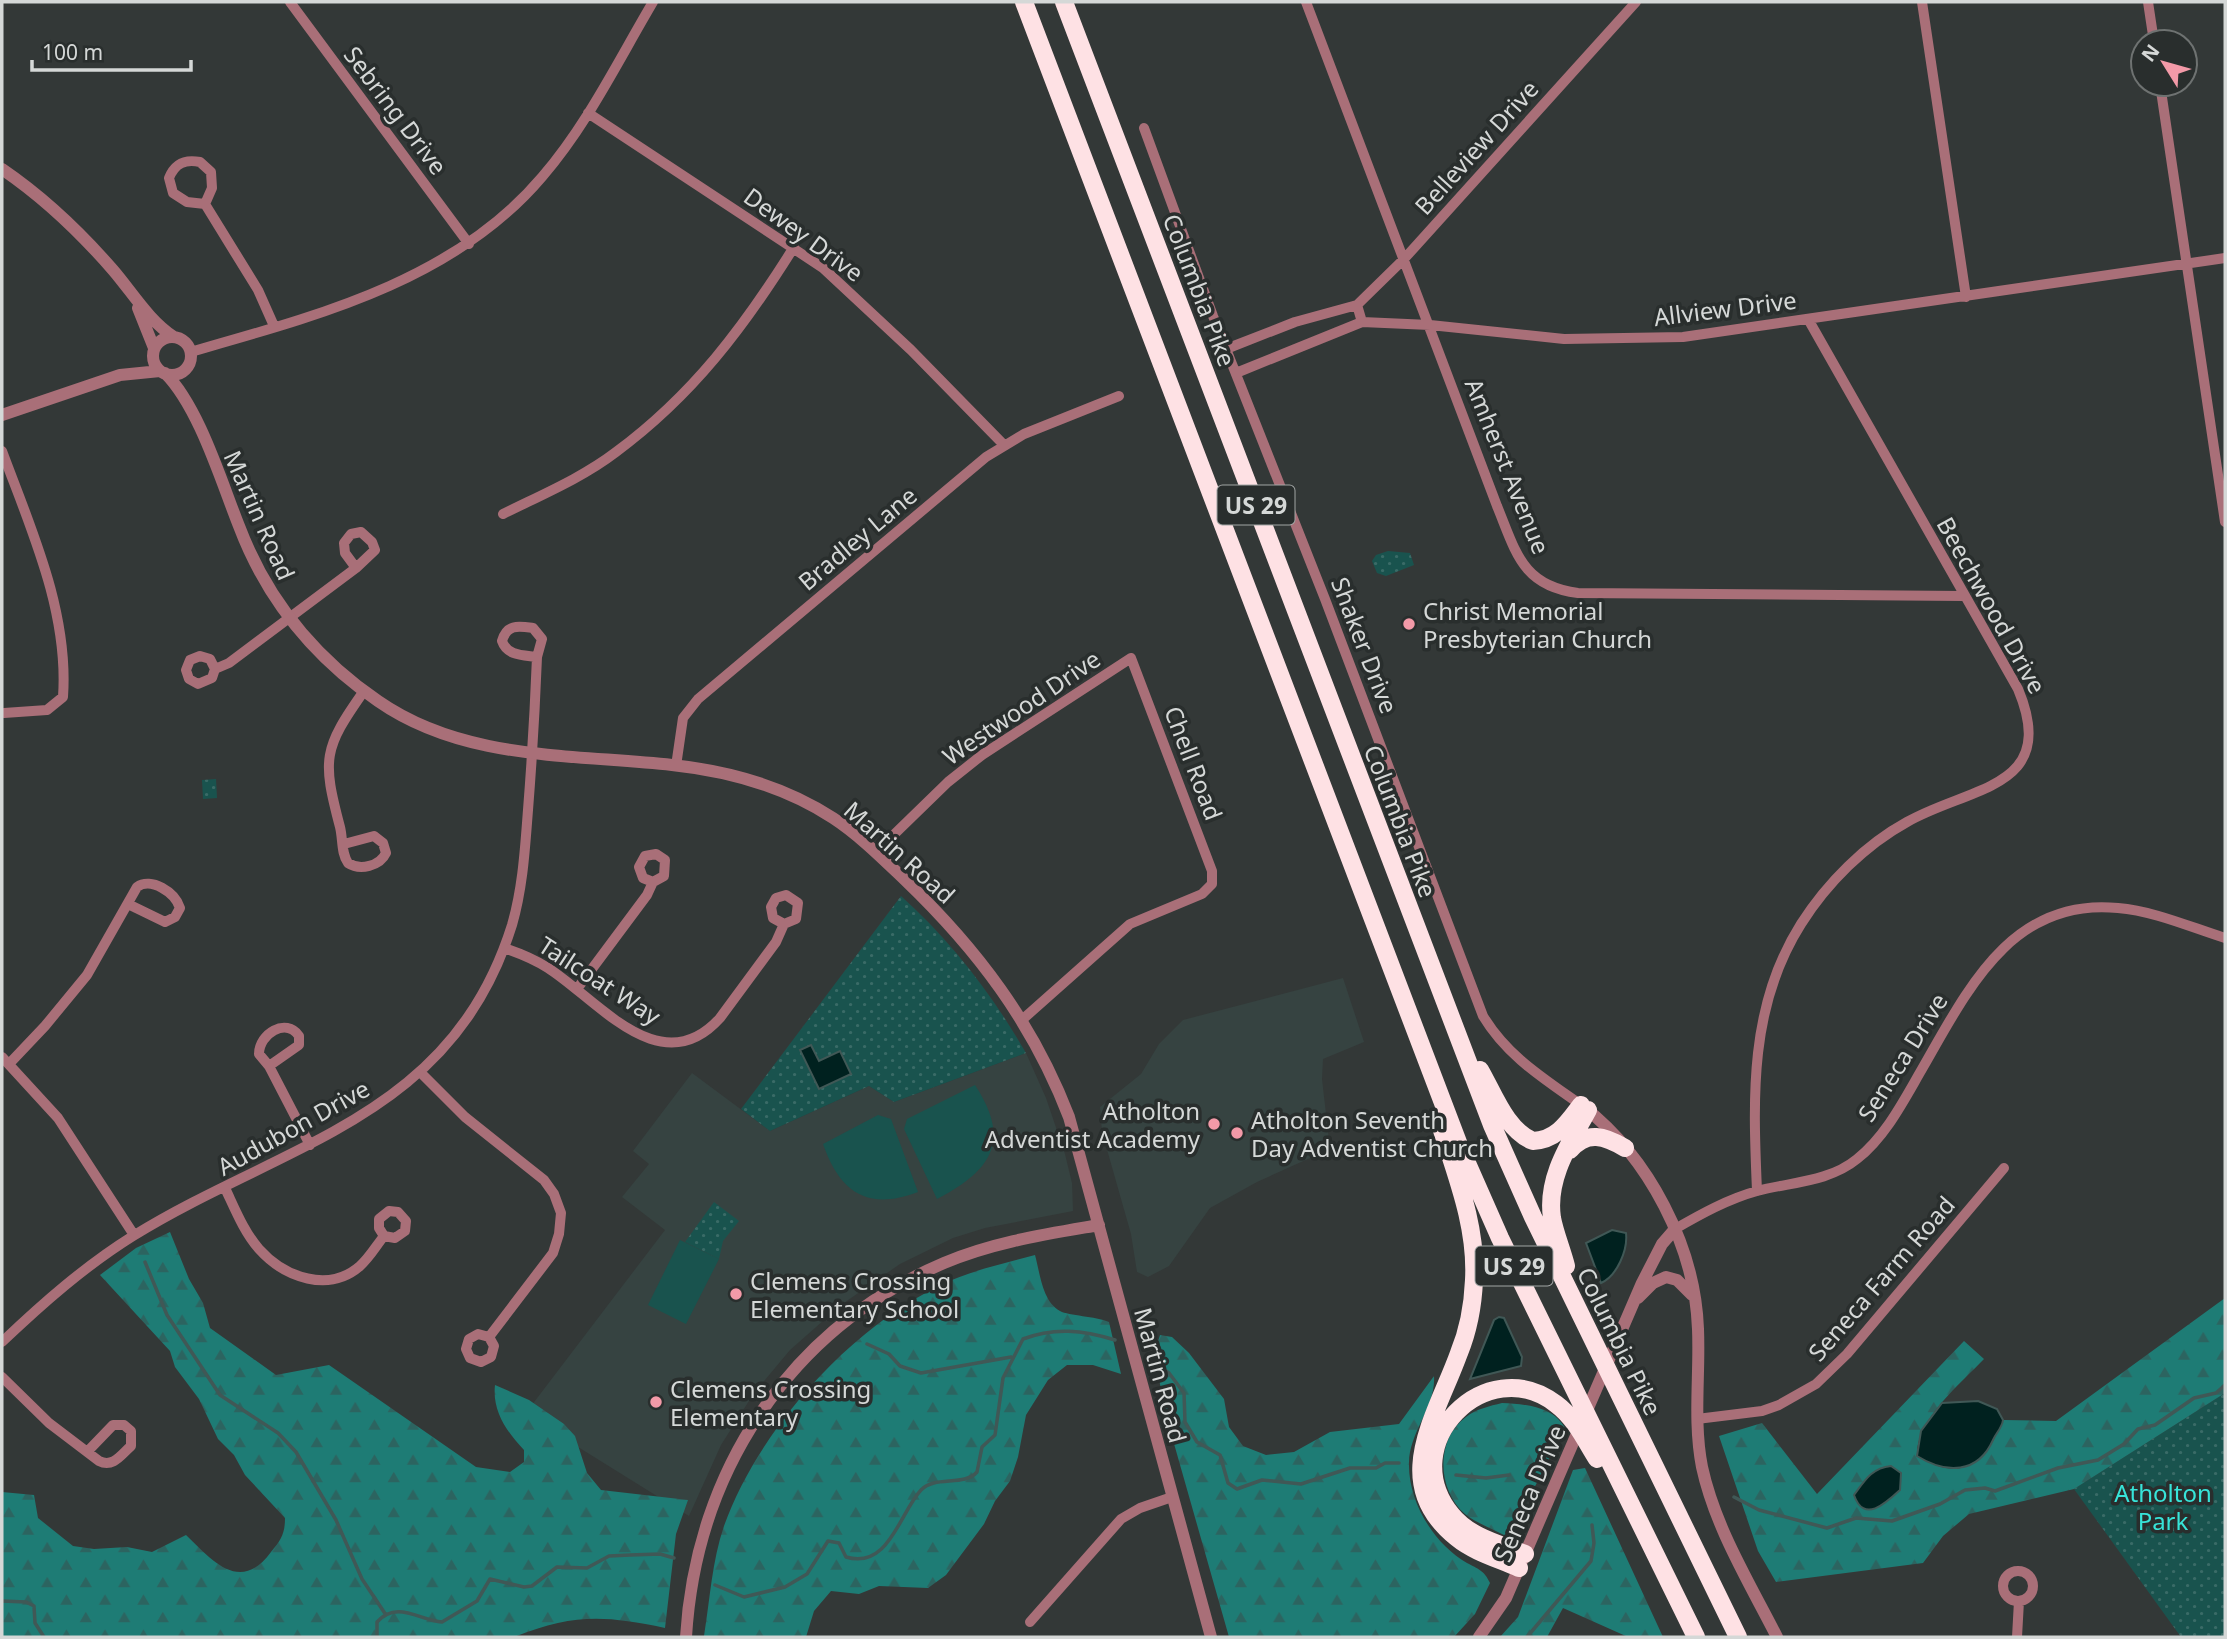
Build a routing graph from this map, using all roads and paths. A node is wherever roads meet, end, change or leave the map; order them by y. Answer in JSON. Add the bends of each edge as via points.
{"nodes":[{"id":1,"x":290,"y":2,"type":"edge"},
{"id":2,"x":653,"y":2,"type":"edge"},
{"id":3,"x":1024,"y":2,"type":"edge"},
{"id":4,"x":1064,"y":2,"type":"edge"},
{"id":5,"x":1306,"y":2,"type":"edge"},
{"id":6,"x":1636,"y":2,"type":"edge"},
{"id":7,"x":1922,"y":2,"type":"edge"},
{"id":8,"x":2148,"y":2,"type":"edge"},
{"id":9,"x":2152,"y":28,"type":"edge"},
{"id":10,"x":2162,"y":98,"type":"edge"},
{"id":11,"x":588,"y":113,"type":"junction"},
{"id":12,"x":1144,"y":128,"type":"dead end"},
{"id":13,"x":2,"y":169,"type":"edge"},
{"id":14,"x":205,"y":204,"type":"junction"},
{"id":15,"x":470,"y":244,"type":"junction"},
{"id":16,"x":793,"y":247,"type":"junction"},
{"id":17,"x":2225,"y":258,"type":"edge"},
{"id":18,"x":1404,"y":259,"type":"junction"},
{"id":19,"x":2187,"y":263,"type":"junction"},
{"id":20,"x":130,"y":292,"type":"junction"},
{"id":21,"x":1966,"y":297,"type":"junction"},
{"id":22,"x":1357,"y":305,"type":"junction"},
{"id":23,"x":1808,"y":319,"type":"junction"},
{"id":24,"x":1362,"y":322,"type":"junction"},
{"id":25,"x":1430,"y":325,"type":"junction"},
{"id":26,"x":274,"y":326,"type":"junction"},
{"id":27,"x":174,"y":337,"type":"junction"},
{"id":28,"x":154,"y":349,"type":"junction"},
{"id":29,"x":1226,"y":349,"type":"junction"},
{"id":30,"x":190,"y":352,"type":"junction"},
{"id":31,"x":183,"y":370,"type":"junction"},
{"id":32,"x":162,"y":372,"type":"junction"},
{"id":33,"x":1236,"y":373,"type":"junction"},
{"id":34,"x":120,"y":375,"type":"junction"},
{"id":35,"x":1119,"y":396,"type":"dead end"},
{"id":36,"x":2,"y":415,"type":"edge"},
{"id":37,"x":192,"y":415,"type":"junction"},
{"id":38,"x":1004,"y":445,"type":"junction"},
{"id":39,"x":2,"y":451,"type":"edge"},
{"id":40,"x":2224,"y":509,"type":"edge"},
{"id":41,"x":503,"y":514,"type":"dead end"},
{"id":42,"x":2225,"y":522,"type":"edge"},
{"id":43,"x":356,"y":568,"type":"dead end"},
{"id":44,"x":1964,"y":596,"type":"junction"},
{"id":45,"x":289,"y":619,"type":"junction"},
{"id":46,"x":537,"y":657,"type":"dead end"},
{"id":47,"x":1131,"y":658,"type":"joint"},
{"id":48,"x":215,"y":669,"type":"dead end"},
{"id":49,"x":364,"y":691,"type":"junction"},
{"id":50,"x":4,"y":713,"type":"dead end"},
{"id":51,"x":532,"y":754,"type":"junction"},
{"id":52,"x":676,"y":766,"type":"junction"},
{"id":53,"x":344,"y":844,"type":"dead end"},
{"id":54,"x":876,"y":852,"type":"junction"},
{"id":55,"x":653,"y":882,"type":"dead end"},
{"id":56,"x":130,"y":905,"type":"junction"},
{"id":57,"x":784,"y":924,"type":"dead end"},
{"id":58,"x":2225,"y":938,"type":"edge"},
{"id":59,"x":504,"y":948,"type":"junction"},
{"id":60,"x":1392,"y":970,"type":"junction"},
{"id":61,"x":577,"y":989,"type":"junction"},
{"id":62,"x":1447,"y":1009,"type":"junction"},
{"id":63,"x":1023,"y":1019,"type":"junction"},
{"id":64,"x":5,"y":1060,"type":"edge"},
{"id":65,"x":269,"y":1066,"type":"junction"},
{"id":66,"x":420,"y":1072,"type":"junction"},
{"id":67,"x":1584,"y":1107,"type":"junction"},
{"id":68,"x":310,"y":1145,"type":"junction"},
{"id":69,"x":1625,"y":1148,"type":"junction"},
{"id":70,"x":1561,"y":1161,"type":"junction"},
{"id":71,"x":2004,"y":1168,"type":"dead end"},
{"id":72,"x":225,"y":1188,"type":"junction"},
{"id":73,"x":1757,"y":1191,"type":"junction"},
{"id":74,"x":1099,"y":1225,"type":"junction"},
{"id":75,"x":1675,"y":1228,"type":"junction"},
{"id":76,"x":134,"y":1235,"type":"junction"},
{"id":77,"x":384,"y":1236,"type":"dead end"},
{"id":78,"x":1695,"y":1298,"type":"junction"},
{"id":79,"x":1633,"y":1304,"type":"junction"},
{"id":80,"x":1581,"y":1316,"type":"junction"},
{"id":81,"x":489,"y":1337,"type":"dead end"},
{"id":82,"x":2,"y":1342,"type":"edge"},
{"id":83,"x":2,"y":1377,"type":"edge"},
{"id":84,"x":1697,"y":1419,"type":"junction"},
{"id":85,"x":88,"y":1452,"type":"junction"},
{"id":86,"x":1172,"y":1497,"type":"junction"},
{"id":87,"x":1655,"y":1554,"type":"junction"},
{"id":88,"x":1522,"y":1561,"type":"junction"},
{"id":89,"x":2019,"y":1601,"type":"dead end"},
{"id":90,"x":1031,"y":1622,"type":"dead end"},
{"id":91,"x":686,"y":1637,"type":"edge"},
{"id":92,"x":1211,"y":1637,"type":"edge"},
{"id":93,"x":1479,"y":1637,"type":"edge"},
{"id":94,"x":1696,"y":1637,"type":"edge"},
{"id":95,"x":1738,"y":1637,"type":"edge"},
{"id":96,"x":1776,"y":1637,"type":"edge"},
{"id":97,"x":2017,"y":1637,"type":"edge"}],
"edges":[{"from":1,"to":15,"type":"street","name":"Sebring Drive"},
{"from":2,"to":11,"type":"street"},
{"from":3,"to":60,"type":"highway","number":"US 29"},
{"from":4,"to":62,"type":"highway","name":"Columbia Pike","number":"US 29"},
{"from":5,"to":18,"type":"street","name":"Amherst Avenue"},
{"from":6,"to":18,"type":"street","name":"Belleview Drive"},
{"from":7,"to":21,"type":"street"},
{"from":8,"to":9,"type":"street"},
{"from":10,"to":19,"type":"street"},
{"from":11,"to":15,"type":"street","via":[[543,177],[507,215]]},
{"from":11,"to":16,"type":"street","name":"Dewey Drive"},
{"from":12,"to":29,"type":"street","name":"Shaker Drive"},
{"from":13,"to":20,"type":"street","via":[[62,218]]},
{"from":14,"to":14,"type":"street","via":[[187,202],[173,193],[169,178],[177,165],[200,162],[211,172],[212,188]]},
{"from":14,"to":26,"type":"street","via":[[258,290]]},
{"from":15,"to":26,"type":"street","via":[[386,288]]},
{"from":16,"to":38,"type":"street","name":"Dewey Drive","via":[[823,268],[911,350]]},
{"from":16,"to":41,"type":"street","via":[[730,344],[670,406],[615,453]]},
{"from":17,"to":19,"type":"street","name":"Allview Drive"},
{"from":18,"to":22,"type":"street","name":"Belleview Drive"},
{"from":18,"to":25,"type":"street","name":"Amherst Avenue"},
{"from":19,"to":21,"type":"street","name":"Allview Drive"},
{"from":19,"to":40,"type":"street"},
{"from":20,"to":27,"type":"street"},
{"from":20,"to":28,"type":"street"},
{"from":21,"to":23,"type":"street","name":"Allview Drive"},
{"from":22,"to":24,"type":"street"},
{"from":22,"to":29,"type":"street","via":[[1295,322]]},
{"from":23,"to":25,"type":"street","name":"Allview Drive","via":[[1683,337],[1602,340]]},
{"from":23,"to":44,"type":"street","name":"Beechwood Drive"},
{"from":24,"to":25,"type":"street","name":"Allview Drive"},
{"from":24,"to":33,"type":"street","name":"Allview Drive"},
{"from":25,"to":44,"type":"street","name":"Amherst Avenue","via":[[1513,546],[1532,577],[1548,587],[1578,593]]},
{"from":26,"to":30,"type":"street"},
{"from":27,"to":28,"type":"street","via":[[160,341]]},
{"from":27,"to":30,"type":"street"},
{"from":28,"to":32,"type":"street","via":[[153,359]]},
{"from":28,"to":34,"type":"street"},
{"from":29,"to":33,"type":"street","name":"Shaker Drive"},
{"from":30,"to":31,"type":"street"},
{"from":31,"to":32,"type":"street"},
{"from":31,"to":37,"type":"street","name":"Martin Road"},
{"from":32,"to":34,"type":"street"},
{"from":32,"to":37,"type":"street","name":"Martin Road","via":[[174,382]]},
{"from":33,"to":67,"type":"street","name":"Shaker Drive","via":[[1483,1016],[1513,1055]]},
{"from":34,"to":36,"type":"street"},
{"from":35,"to":38,"type":"street","name":"Bradley Lane"},
{"from":37,"to":45,"type":"street","name":"Martin Road","via":[[253,561]]},
{"from":38,"to":52,"type":"street","name":"Bradley Lane","via":[[698,699],[683,718]]},
{"from":39,"to":50,"type":"street","via":[[58,619],[63,697],[47,710]]},
{"from":40,"to":42,"type":"street"},
{"from":43,"to":45,"type":"street"},
{"from":44,"to":73,"type":"street","name":"Beechwood Drive","via":[[2023,701],[2030,733],[2025,755],[2004,781],[1888,833],[1842,874],[1802,923],[1768,993],[1757,1044],[1753,1107]]},
{"from":45,"to":48,"type":"street"},
{"from":45,"to":49,"type":"street","name":"Martin Road","via":[[320,655]]},
{"from":46,"to":51,"type":"street","name":"Audubon Drive"},
{"from":47,"to":54,"type":"street","name":"Westwood Drive","via":[[982,755]]},
{"from":47,"to":63,"type":"street","name":"Chell Road","via":[[1212,871],[1212,884],[1202,894],[1130,924]]},
{"from":49,"to":51,"type":"street","name":"Martin Road","via":[[437,731]]},
{"from":49,"to":53,"type":"street","via":[[338,729],[328,754],[331,796]]},
{"from":51,"to":52,"type":"street","name":"Martin Road"},
{"from":51,"to":59,"type":"street","name":"Audubon Drive","via":[[523,870]]},
{"from":52,"to":54,"type":"street","name":"Martin Road","via":[[735,775],[783,792],[833,817]]},
{"from":54,"to":63,"type":"street","name":"Martin Road","via":[[959,935]]},
{"from":55,"to":61,"type":"street"},
{"from":56,"to":56,"type":"street","via":[[137,887],[151,883],[175,898],[180,908],[165,922]]},
{"from":56,"to":64,"type":"street","via":[[87,975],[45,1026]]},
{"from":57,"to":61,"type":"street","name":"Tailcoat Way","via":[[776,942],[720,1018],[691,1040],[671,1044],[643,1037]]},
{"from":58,"to":73,"type":"street","name":"Seneca Drive","via":[[2118,908],[2075,911],[2031,926],[1974,981],[1899,1110],[1870,1147],[1856,1160],[1823,1176]]},
{"from":59,"to":61,"type":"street","name":"Tailcoat Way","via":[[537,961]]},
{"from":59,"to":66,"type":"street","name":"Audubon Drive","via":[[474,1010]]},
{"from":60,"to":87,"type":"highway","number":"US 29","via":[[1500,1238]]},
{"from":60,"to":88,"type":"highway","via":[[1467,1211],[1474,1261],[1472,1302],[1461,1350],[1423,1443],[1422,1485],[1432,1510],[1459,1540]]},
{"from":62,"to":67,"type":"highway","via":[[1509,1122],[1524,1137],[1533,1141],[1550,1137]]},
{"from":62,"to":80,"type":"highway","name":"Columbia Pike","number":"US 29","via":[[1492,1125]]},
{"from":63,"to":74,"type":"street","name":"Martin Road","via":[[1050,1068],[1069,1117]]},
{"from":64,"to":76,"type":"street","via":[[58,1118]]},
{"from":65,"to":65,"type":"street","via":[[259,1054],[262,1039],[282,1027],[292,1029],[299,1036],[299,1045]]},
{"from":65,"to":68,"type":"street"},
{"from":66,"to":68,"type":"street","name":"Audubon Drive","via":[[360,1119]]},
{"from":66,"to":81,"type":"street","via":[[465,1117],[544,1180],[561,1213],[553,1253]]},
{"from":67,"to":69,"type":"street","name":"Shaker Drive"},
{"from":67,"to":70,"type":"highway"},
{"from":68,"to":72,"type":"street","name":"Audubon Drive"},
{"from":69,"to":70,"type":"highway","via":[[1592,1136],[1576,1143]]},
{"from":69,"to":75,"type":"street","name":"Shaker Drive"},
{"from":70,"to":80,"type":"highway","via":[[1551,1194],[1552,1218]]},
{"from":71,"to":84,"type":"street","name":"Seneca Farm Road","via":[[1816,1384],[1762,1410]]},
{"from":72,"to":76,"type":"street","name":"Audubon Drive"},
{"from":72,"to":77,"type":"street","via":[[260,1250],[300,1277],[326,1281],[350,1273]]},
{"from":73,"to":75,"type":"street","name":"Seneca Drive"},
{"from":74,"to":86,"type":"street","name":"Martin Road"},
{"from":74,"to":91,"type":"street","via":[[1013,1242],[944,1263],[889,1291],[817,1347],[758,1417],[719,1487],[694,1568]]},
{"from":75,"to":78,"type":"street","name":"Shaker Drive"},
{"from":75,"to":79,"type":"street","name":"Seneca Drive","via":[[1662,1244]]},
{"from":76,"to":82,"type":"street","name":"Audubon Drive","via":[[75,1277]]},
{"from":78,"to":79,"type":"street","via":[[1677,1280],[1666,1277],[1653,1283]]},
{"from":78,"to":84,"type":"street","name":"Shaker Drive"},
{"from":79,"to":88,"type":"street","name":"Seneca Drive"},
{"from":80,"to":95,"type":"highway","name":"Columbia Pike","number":"US 29"},
{"from":83,"to":85,"type":"street","via":[[49,1423]]},
{"from":84,"to":96,"type":"street","name":"Shaker Drive","via":[[1698,1445],[1713,1505]]},
{"from":85,"to":85,"type":"street","via":[[104,1464],[115,1461],[131,1446],[131,1431],[113,1425]]},
{"from":86,"to":90,"type":"street","via":[[1121,1519]]},
{"from":86,"to":92,"type":"street","name":"Martin Road"},
{"from":87,"to":88,"type":"highway","via":[[1572,1419],[1543,1395],[1515,1387],[1476,1397],[1456,1412],[1440,1434],[1433,1471],[1439,1495],[1458,1521]]},
{"from":87,"to":94,"type":"highway","number":"US 29"},
{"from":88,"to":93,"type":"street","name":"Seneca Drive","via":[[1506,1598]]},
{"from":89,"to":97,"type":"street"}]}
